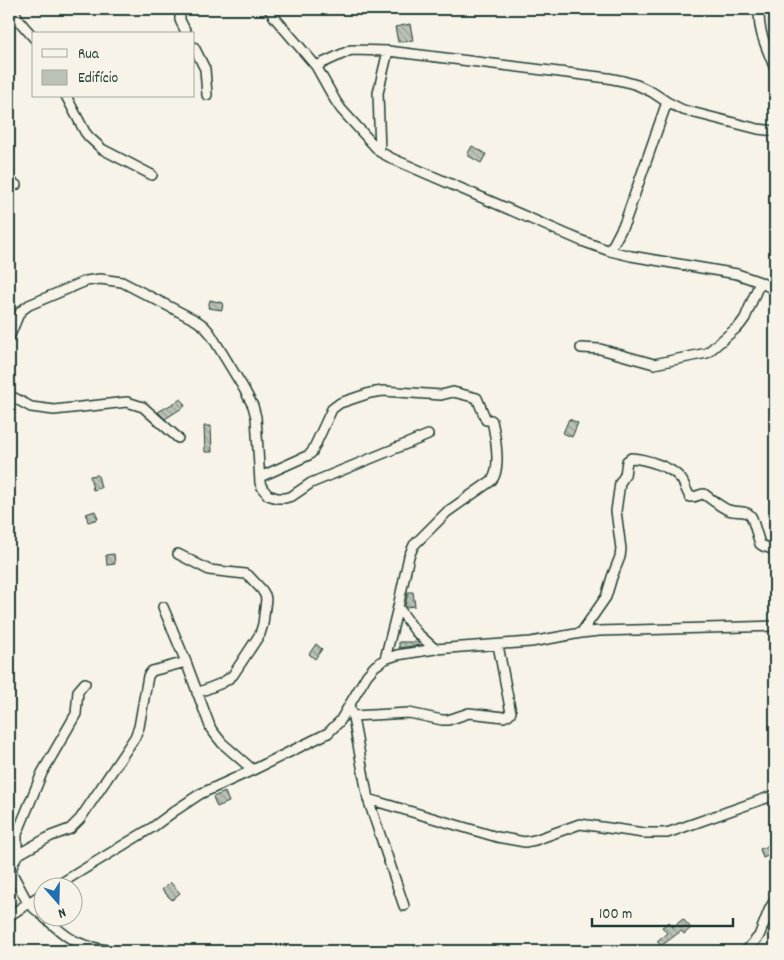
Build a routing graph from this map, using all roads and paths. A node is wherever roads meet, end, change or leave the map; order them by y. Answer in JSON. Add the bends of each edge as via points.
{"nodes":[{"id":1,"x":13,"y":9,"type":"edge"},
{"id":2,"x":180,"y":9,"type":"edge"},
{"id":3,"x":269,"y":9,"type":"edge"},
{"id":4,"x":760,"y":9,"type":"edge"},
{"id":5,"x":186,"y":32,"type":"edge"},
{"id":6,"x":32,"y":36,"type":"edge"},
{"id":7,"x":195,"y":49,"type":"edge"},
{"id":8,"x":388,"y":50,"type":"junction"},
{"id":9,"x":316,"y":66,"type":"junction"},
{"id":10,"x":775,"y":69,"type":"edge"},
{"id":11,"x":207,"y":95,"type":"dead end"},
{"id":12,"x":67,"y":98,"type":"edge"},
{"id":13,"x":667,"y":102,"type":"junction"},
{"id":14,"x":775,"y":131,"type":"edge"},
{"id":15,"x":380,"y":152,"type":"junction"},
{"id":16,"x":152,"y":175,"type":"dead end"},
{"id":17,"x":610,"y":251,"type":"junction"},
{"id":18,"x":760,"y":282,"type":"junction"},
{"id":19,"x":775,"y":290,"type":"edge"},
{"id":20,"x":9,"y":338,"type":"edge"},
{"id":21,"x":581,"y":348,"type":"dead end"},
{"id":22,"x":9,"y":395,"type":"edge"},
{"id":23,"x":428,"y":435,"type":"dead end"},
{"id":24,"x":178,"y":438,"type":"dead end"},
{"id":25,"x":260,"y":477,"type":"junction"},
{"id":26,"x":775,"y":550,"type":"edge"},
{"id":27,"x":178,"y":554,"type":"dead end"},
{"id":28,"x":163,"y":607,"type":"dead end"},
{"id":29,"x":398,"y":607,"type":"junction"},
{"id":30,"x":775,"y":626,"type":"edge"},
{"id":31,"x":581,"y":633,"type":"junction"},
{"id":32,"x":498,"y":645,"type":"junction"},
{"id":33,"x":435,"y":650,"type":"junction"},
{"id":34,"x":385,"y":659,"type":"junction"},
{"id":35,"x":186,"y":662,"type":"junction"},
{"id":36,"x":84,"y":683,"type":"dead end"},
{"id":37,"x":198,"y":693,"type":"junction"},
{"id":38,"x":350,"y":704,"type":"junction"},
{"id":39,"x":352,"y":716,"type":"junction"},
{"id":40,"x":253,"y":770,"type":"junction"},
{"id":41,"x":775,"y":795,"type":"edge"},
{"id":42,"x":368,"y":799,"type":"junction"},
{"id":43,"x":17,"y":855,"type":"junction"},
{"id":44,"x":69,"y":878,"type":"edge"},
{"id":45,"x":32,"y":900,"type":"edge"},
{"id":46,"x":775,"y":900,"type":"edge"},
{"id":47,"x":28,"y":903,"type":"junction"},
{"id":48,"x":32,"y":906,"type":"edge"},
{"id":49,"x":404,"y":906,"type":"dead end"},
{"id":50,"x":9,"y":916,"type":"edge"},
{"id":51,"x":58,"y":928,"type":"edge"},
{"id":52,"x":112,"y":951,"type":"edge"},
{"id":53,"x":746,"y":951,"type":"edge"}],
"edges":[{"from":1,"to":6,"type":"street"},
{"from":2,"to":5,"type":"street","via":[[180,20]]},
{"from":3,"to":9,"type":"street"},
{"from":4,"to":10,"type":"street","via":[[759,23]]},
{"from":7,"to":11,"type":"street","via":[[205,67]]},
{"from":8,"to":9,"type":"street","via":[[351,50]]},
{"from":8,"to":13,"type":"street","via":[[616,80],[637,85]]},
{"from":8,"to":15,"type":"street","via":[[378,93]]},
{"from":9,"to":15,"type":"street","via":[[334,100]]},
{"from":12,"to":16,"type":"street","via":[[88,137],[102,149]]},
{"from":13,"to":14,"type":"street","via":[[683,110]]},
{"from":13,"to":17,"type":"street","via":[[625,222]]},
{"from":15,"to":17,"type":"street"},
{"from":17,"to":18,"type":"street","via":[[737,274]]},
{"from":18,"to":19,"type":"street"},
{"from":18,"to":21,"type":"street","via":[[740,325],[707,353],[654,364],[600,349]]},
{"from":20,"to":25,"type":"street","via":[[21,311],[29,305],[86,281],[100,279],[122,282],[197,321],[210,333],[249,398],[256,417]]},
{"from":22,"to":24,"type":"street","via":[[31,407],[54,410],[127,402],[136,404]]},
{"from":23,"to":25,"type":"street","via":[[311,483],[285,498],[268,495]]},
{"from":25,"to":29,"type":"street","via":[[309,456],[332,410],[340,403],[382,391],[441,395],[453,392],[477,398],[486,420],[492,421],[497,444],[495,475],[446,512],[414,545],[408,556]]},
{"from":26,"to":31,"type":"street","via":[[760,544],[748,512],[726,509],[704,494],[690,497],[681,479],[667,468],[631,458],[620,483],[616,511],[620,557],[606,597]]},
{"from":27,"to":37,"type":"street","via":[[208,570],[246,574],[266,599],[260,634],[232,675]]},
{"from":28,"to":35,"type":"street"},
{"from":29,"to":33,"type":"street","via":[[416,632]]},
{"from":29,"to":34,"type":"street"},
{"from":30,"to":31,"type":"street"},
{"from":31,"to":32,"type":"street"},
{"from":32,"to":33,"type":"street"},
{"from":32,"to":39,"type":"street","via":[[511,712],[508,716],[469,713],[448,720],[409,713]]},
{"from":33,"to":34,"type":"street"},
{"from":34,"to":38,"type":"street","via":[[367,675]]},
{"from":35,"to":37,"type":"street"},
{"from":35,"to":43,"type":"street","via":[[152,671],[148,676],[135,737],[80,819],[70,829]]},
{"from":36,"to":43,"type":"street","via":[[78,691],[76,714],[42,773],[17,834]]},
{"from":37,"to":40,"type":"street","via":[[216,736]]},
{"from":38,"to":39,"type":"street"},
{"from":38,"to":40,"type":"street","via":[[340,722],[328,734]]},
{"from":39,"to":42,"type":"street"},
{"from":40,"to":44,"type":"street","via":[[200,794]]},
{"from":41,"to":42,"type":"street","via":[[667,833],[580,824],[525,842],[497,837]]},
{"from":42,"to":49,"type":"street"},
{"from":43,"to":47,"type":"street","via":[[12,871]]},
{"from":45,"to":47,"type":"street"},
{"from":46,"to":53,"type":"street","via":[[759,936]]},
{"from":47,"to":48,"type":"street"},
{"from":47,"to":50,"type":"street"},
{"from":51,"to":52,"type":"street","via":[[76,942]]}]}
